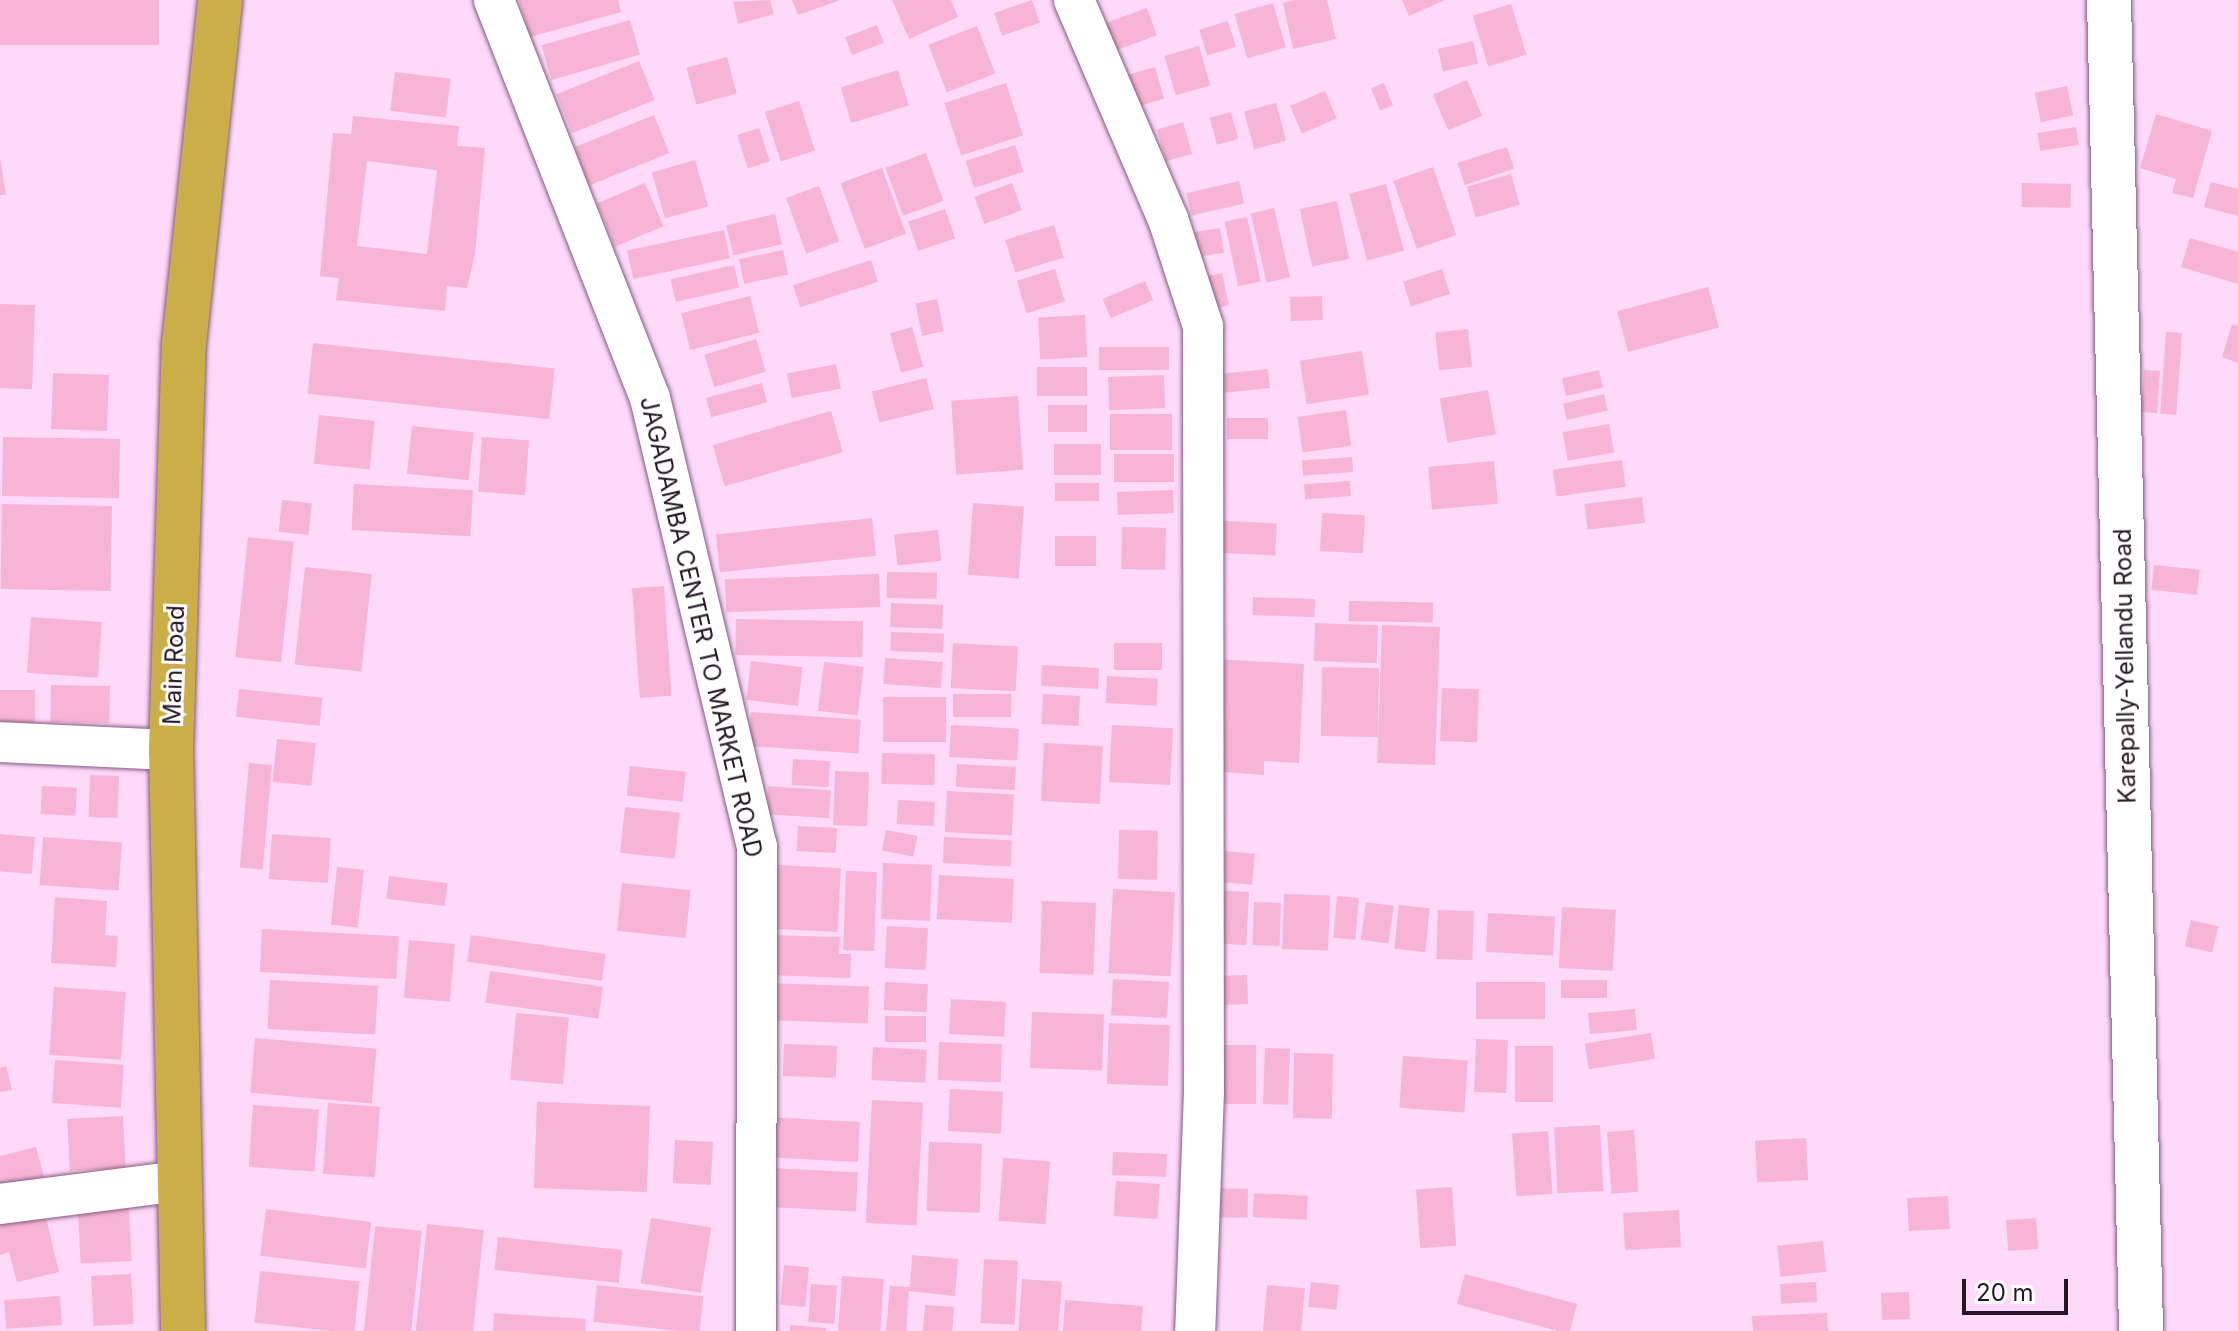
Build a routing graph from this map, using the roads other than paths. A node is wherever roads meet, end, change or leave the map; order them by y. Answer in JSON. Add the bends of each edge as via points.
{"nodes":[{"id":1,"x":220,"y":0,"type":"edge"},
{"id":2,"x":494,"y":0,"type":"edge"},
{"id":3,"x":1074,"y":0,"type":"edge"},
{"id":4,"x":2109,"y":0,"type":"edge"},
{"id":5,"x":0,"y":742,"type":"edge"},
{"id":6,"x":171,"y":750,"type":"junction"},
{"id":7,"x":179,"y":1181,"type":"junction"},
{"id":8,"x":0,"y":1204,"type":"edge"},
{"id":9,"x":183,"y":1331,"type":"edge"},
{"id":10,"x":756,"y":1331,"type":"edge"},
{"id":11,"x":1195,"y":1331,"type":"edge"},
{"id":12,"x":2141,"y":1331,"type":"edge"}],
"edges":[{"from":1,"to":6,"type":"highway","name":"Main Road","via":[[184,344]]},
{"from":2,"to":10,"type":"street","name":"JAGADAMBA CENTER TO MARKET ROAD","via":[[650,398],[757,846]]},
{"from":3,"to":11,"type":"street","via":[[1168,219],[1203,326],[1204,1091]]},
{"from":4,"to":12,"type":"street","name":"Karepally-Yellandu Road"},
{"from":5,"to":6,"type":"street"},
{"from":6,"to":7,"type":"highway","name":"Main Road"},
{"from":7,"to":8,"type":"street"},
{"from":7,"to":9,"type":"highway","name":"Main Road"}]}
